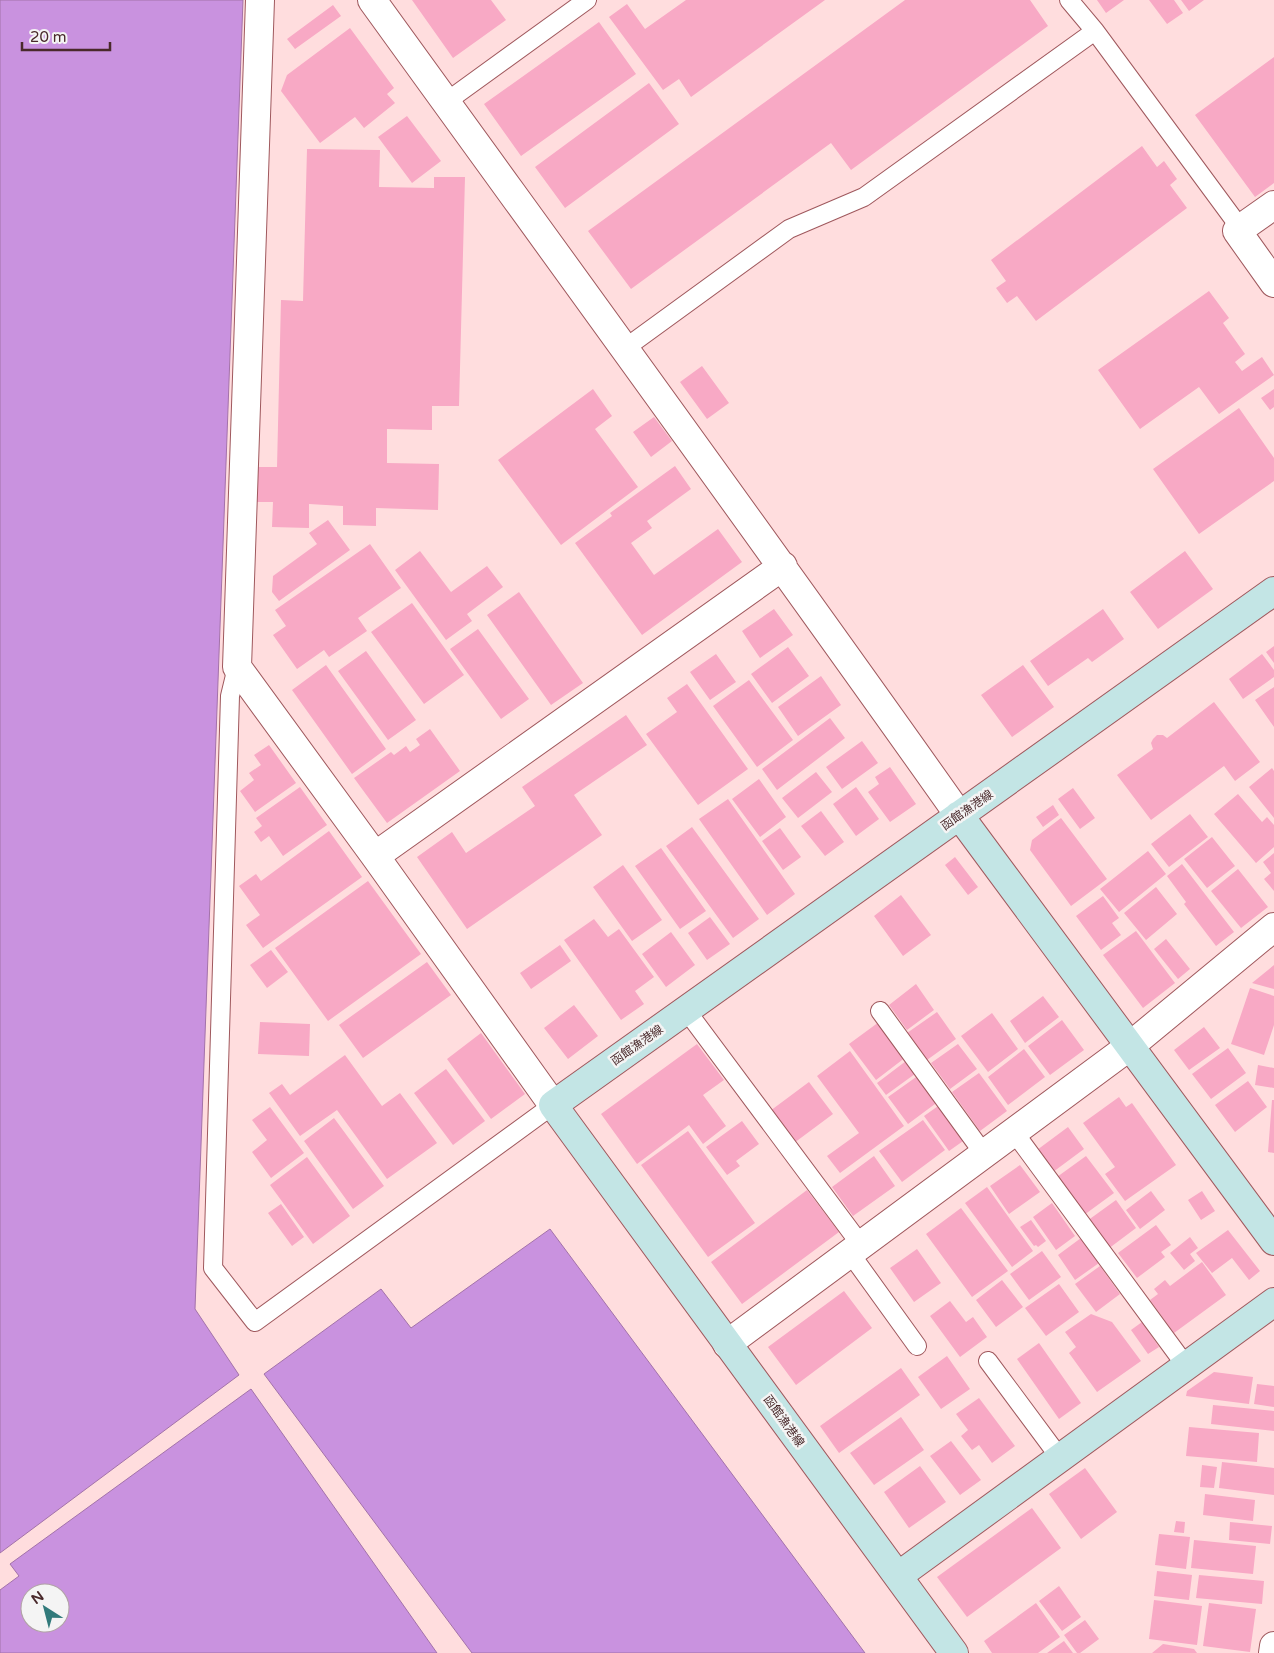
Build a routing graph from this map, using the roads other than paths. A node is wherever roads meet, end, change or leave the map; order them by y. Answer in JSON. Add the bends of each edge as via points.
{"nodes":[{"id":1,"x":260,"y":0,"type":"edge"},
{"id":2,"x":372,"y":0,"type":"edge"},
{"id":3,"x":587,"y":0,"type":"edge"},
{"id":4,"x":1069,"y":0,"type":"edge"},
{"id":5,"x":1095,"y":30,"type":"junction"},
{"id":6,"x":446,"y":102,"type":"junction"},
{"id":7,"x":1274,"y":205,"type":"edge"},
{"id":8,"x":1241,"y":229,"type":"junction"},
{"id":9,"x":1274,"y":283,"type":"edge"},
{"id":10,"x":624,"y":349,"type":"junction"},
{"id":11,"x":783,"y":566,"type":"junction"},
{"id":12,"x":1274,"y":591,"type":"edge"},
{"id":13,"x":237,"y":667,"type":"junction"},
{"id":14,"x":959,"y":815,"type":"junction"},
{"id":15,"x":375,"y":856,"type":"junction"},
{"id":16,"x":1274,"y":927,"type":"edge"},
{"id":17,"x":686,"y":1010,"type":"junction"},
{"id":18,"x":880,"y":1012,"type":"dead end"},
{"id":19,"x":1130,"y":1046,"type":"junction"},
{"id":20,"x":553,"y":1105,"type":"junction"},
{"id":21,"x":1014,"y":1132,"type":"junction"},
{"id":22,"x":984,"y":1154,"type":"junction"},
{"id":23,"x":1274,"y":1241,"type":"edge"},
{"id":24,"x":855,"y":1249,"type":"junction"},
{"id":25,"x":1274,"y":1302,"type":"edge"},
{"id":26,"x":727,"y":1344,"type":"junction"},
{"id":27,"x":918,"y":1346,"type":"dead end"},
{"id":28,"x":988,"y":1361,"type":"dead end"},
{"id":29,"x":1186,"y":1366,"type":"junction"},
{"id":30,"x":1060,"y":1458,"type":"junction"},
{"id":31,"x":898,"y":1576,"type":"junction"},
{"id":32,"x":1274,"y":1646,"type":"edge"},
{"id":33,"x":954,"y":1653,"type":"edge"},
{"id":34,"x":1273,"y":1653,"type":"edge"}],
"edges":[{"from":1,"to":13,"type":"street"},
{"from":2,"to":6,"type":"street"},
{"from":3,"to":6,"type":"lane"},
{"from":4,"to":5,"type":"lane"},
{"from":5,"to":8,"type":"lane"},
{"from":5,"to":10,"type":"lane","via":[[864,197],[789,229]]},
{"from":6,"to":10,"type":"street"},
{"from":7,"to":8,"type":"street"},
{"from":8,"to":9,"type":"street","via":[[1237,231]]},
{"from":10,"to":11,"type":"street"},
{"from":11,"to":14,"type":"street"},
{"from":11,"to":15,"type":"street"},
{"from":12,"to":14,"type":"main road","name":"函館漁港線"},
{"from":13,"to":15,"type":"street"},
{"from":13,"to":20,"type":"lane","via":[[230,696],[213,1268],[255,1322]]},
{"from":14,"to":17,"type":"main road","name":"函館漁港線"},
{"from":14,"to":19,"type":"main road"},
{"from":15,"to":20,"type":"street"},
{"from":16,"to":19,"type":"street"},
{"from":17,"to":20,"type":"main road","name":"函館漁港線"},
{"from":17,"to":24,"type":"lane"},
{"from":18,"to":22,"type":"lane"},
{"from":19,"to":21,"type":"street"},
{"from":19,"to":23,"type":"main road"},
{"from":20,"to":26,"type":"main road","name":"函館漁港線"},
{"from":21,"to":22,"type":"street"},
{"from":21,"to":29,"type":"lane"},
{"from":22,"to":24,"type":"street"},
{"from":24,"to":26,"type":"street"},
{"from":24,"to":27,"type":"lane"},
{"from":25,"to":29,"type":"main road"},
{"from":26,"to":31,"type":"main road","name":"函館漁港線"},
{"from":28,"to":30,"type":"lane"},
{"from":29,"to":30,"type":"main road"},
{"from":30,"to":31,"type":"main road"},
{"from":31,"to":33,"type":"main road","name":"函館漁港線"},
{"from":32,"to":34,"type":"street"}]}
